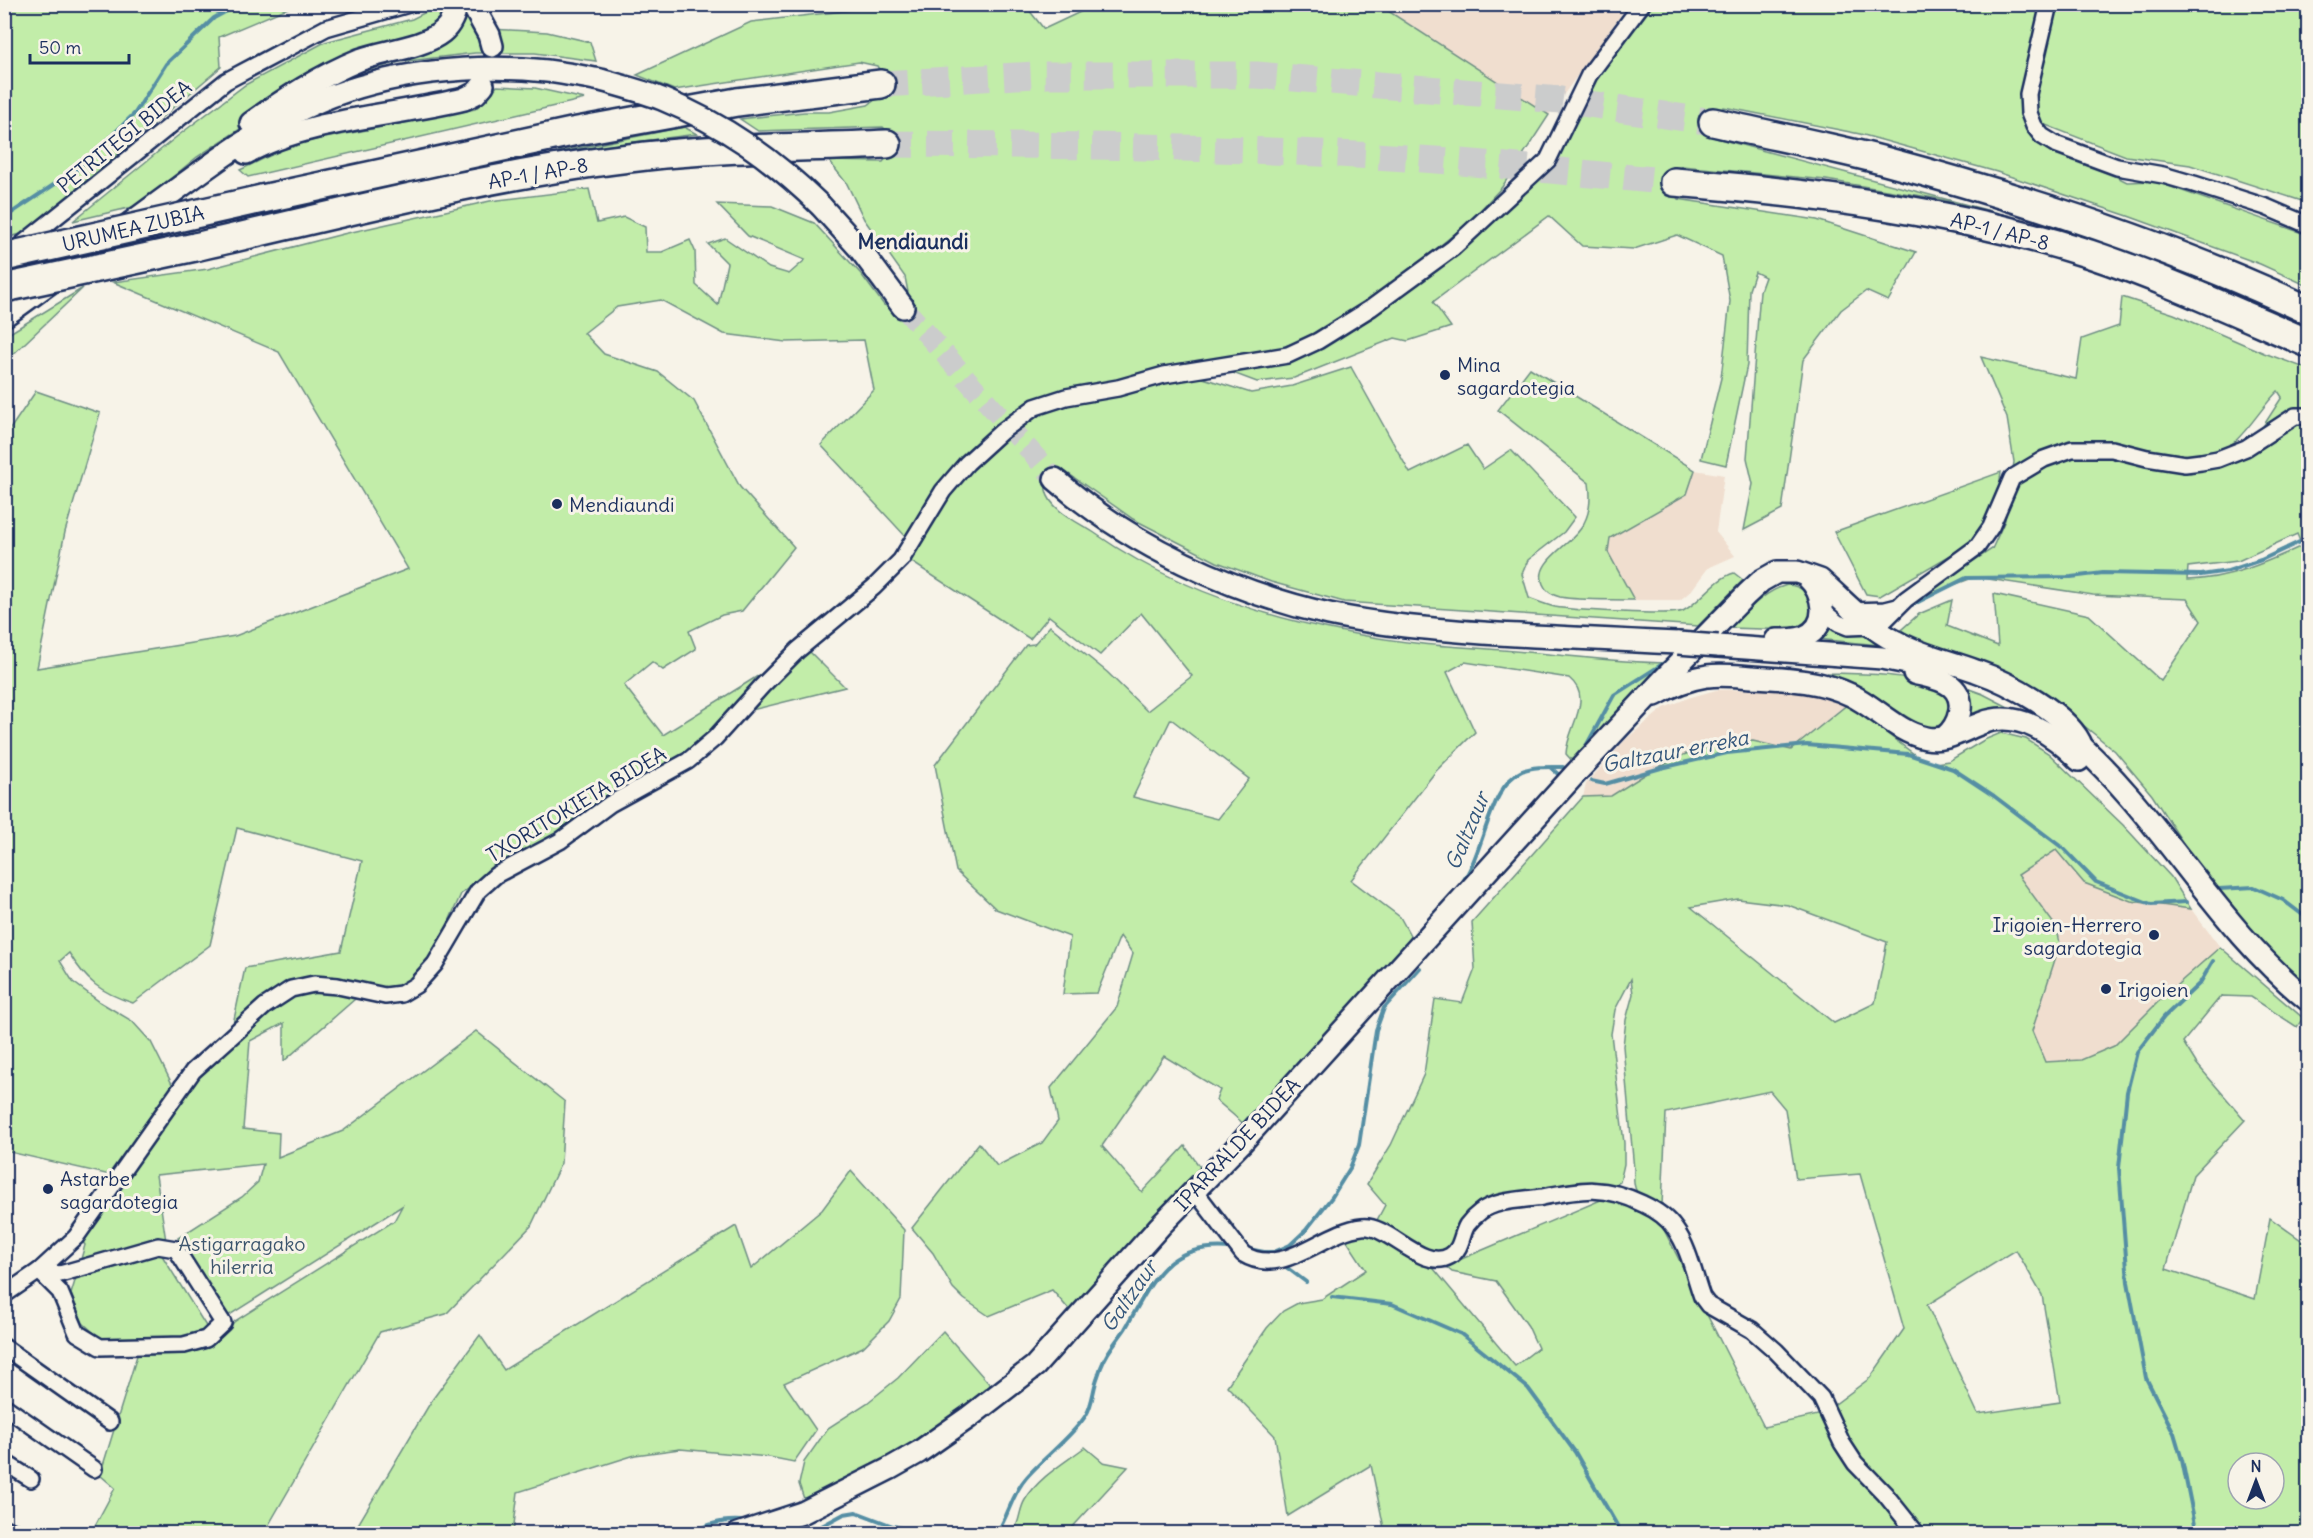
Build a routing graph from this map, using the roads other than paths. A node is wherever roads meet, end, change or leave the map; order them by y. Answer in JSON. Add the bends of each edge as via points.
{"nodes":[{"id":1,"x":409,"y":4,"type":"edge"},
{"id":2,"x":457,"y":4,"type":"edge"},
{"id":3,"x":472,"y":4,"type":"edge"},
{"id":4,"x":1642,"y":4,"type":"edge"},
{"id":5,"x":2049,"y":4,"type":"edge"},
{"id":6,"x":492,"y":46,"type":"dead end"},
{"id":7,"x":881,"y":84,"type":"tunnel mouth"},
{"id":8,"x":483,"y":85,"type":"dead end"},
{"id":9,"x":1713,"y":122,"type":"tunnel mouth"},
{"id":10,"x":887,"y":144,"type":"tunnel mouth"},
{"id":11,"x":226,"y":152,"type":"junction"},
{"id":12,"x":1674,"y":182,"type":"tunnel mouth"},
{"id":13,"x":174,"y":191,"type":"junction"},
{"id":14,"x":262,"y":199,"type":"joint"},
{"id":15,"x":2308,"y":225,"type":"edge"},
{"id":16,"x":195,"y":247,"type":"joint"},
{"id":17,"x":4,"y":258,"type":"edge"},
{"id":18,"x":4,"y":288,"type":"edge"},
{"id":19,"x":903,"y":307,"type":"tunnel mouth"},
{"id":20,"x":2308,"y":310,"type":"edge"},
{"id":21,"x":4,"y":316,"type":"edge"},
{"id":22,"x":2308,"y":344,"type":"edge"},
{"id":23,"x":2308,"y":416,"type":"edge"},
{"id":24,"x":1055,"y":479,"type":"tunnel mouth"},
{"id":25,"x":1802,"y":573,"type":"junction"},
{"id":26,"x":1894,"y":610,"type":"junction"},
{"id":27,"x":1854,"y":611,"type":"junction"},
{"id":28,"x":1824,"y":616,"type":"junction"},
{"id":29,"x":1873,"y":626,"type":"junction"},
{"id":30,"x":1462,"y":631,"type":"junction"},
{"id":31,"x":1893,"y":640,"type":"junction"},
{"id":32,"x":1694,"y":659,"type":"junction"},
{"id":33,"x":1627,"y":719,"type":"junction"},
{"id":34,"x":1945,"y":737,"type":"junction"},
{"id":35,"x":2082,"y":747,"type":"junction"},
{"id":36,"x":2143,"y":814,"type":"junction"},
{"id":37,"x":2308,"y":1000,"type":"edge"},
{"id":38,"x":1195,"y":1191,"type":"junction"},
{"id":39,"x":39,"y":1271,"type":"junction"},
{"id":40,"x":4,"y":1295,"type":"edge"},
{"id":41,"x":4,"y":1347,"type":"edge"},
{"id":42,"x":4,"y":1406,"type":"edge"},
{"id":43,"x":110,"y":1422,"type":"dead end"},
{"id":44,"x":4,"y":1462,"type":"edge"},
{"id":45,"x":94,"y":1469,"type":"dead end"},
{"id":46,"x":31,"y":1479,"type":"dead end"},
{"id":47,"x":4,"y":1528,"type":"edge"},
{"id":48,"x":19,"y":1533,"type":"edge"},
{"id":49,"x":738,"y":1533,"type":"edge"},
{"id":50,"x":1917,"y":1533,"type":"edge"}],
"edges":[{"from":1,"to":17,"type":"street","name":"PETRITEGI BIDEA","via":[[326,28],[226,81]]},
{"from":2,"to":11,"type":"main road","via":[[453,20],[442,32],[361,59],[314,82],[239,132]]},
{"from":3,"to":6,"type":"main road"},
{"from":4,"to":39,"type":"street","name":"TXORITOKIETA BIDEA","via":[[1589,75],[1548,160],[1453,248],[1371,308],[1288,355],[1164,375],[1035,407],[967,463],[943,492],[901,560],[798,651],[715,738],[688,761],[610,804],[560,841],[496,875],[478,891],[435,964],[416,985],[401,994],[385,996],[314,984],[291,988],[265,1006],[193,1071],[76,1237]]},
{"from":5,"to":15,"type":"street","via":[[2028,94],[2029,112],[2042,136],[2117,167],[2163,175]]},
{"from":7,"to":14,"type":"highway","name":"AP-1 / AP-8","via":[[737,102],[572,132]]},
{"from":8,"to":13,"type":"main road","via":[[464,99],[280,137]]},
{"from":9,"to":20,"type":"highway","name":"AP-1 / AP-8","via":[[1880,160],[2016,198],[2159,248]]},
{"from":10,"to":16,"type":"highway","name":"AP-1 / AP-8","via":[[738,147],[563,168],[445,190]]},
{"from":11,"to":13,"type":"main road"},
{"from":11,"to":19,"type":"main road","bridge":true,"via":[[271,124],[321,101],[408,76],[494,68],[601,80],[661,99],[703,118],[788,174],[859,248]]},
{"from":12,"to":22,"type":"highway","name":"AP-1 / AP-8","via":[[1783,191],[1896,207],[1998,229],[2089,254]]},
{"from":13,"to":21,"type":"main road"},
{"from":14,"to":17,"type":"highway","name":"URUMEA ZUBIA","bridge":true},
{"from":16,"to":18,"type":"highway","name":"URUMEA ZUBIA","bridge":true},
{"from":23,"to":26,"type":"street","via":[[2295,416],[2246,448],[2201,462],[2185,464],[2112,449],[2073,449],[2044,459],[2012,478],[1992,527],[1977,547]]},
{"from":24,"to":30,"type":"main road","via":[[1097,514],[1198,569],[1240,586],[1328,614]]},
{"from":25,"to":27,"type":"main road","via":[[1820,580]]},
{"from":25,"to":28,"type":"main road","via":[[1816,587]]},
{"from":25,"to":32,"type":"main road","via":[[1783,571],[1766,577],[1747,594]]},
{"from":26,"to":27,"type":"street"},
{"from":26,"to":29,"type":"street"},
{"from":26,"to":31,"type":"street","via":[[1890,627]]},
{"from":27,"to":28,"type":"street"},
{"from":27,"to":29,"type":"main road"},
{"from":28,"to":29,"type":"street","via":[[1848,627]]},
{"from":28,"to":32,"type":"main road","via":[[1803,638]]},
{"from":29,"to":31,"type":"main road"},
{"from":30,"to":32,"type":"main road","via":[[1586,639]]},
{"from":30,"to":32,"type":"main road","via":[[1500,628]]},
{"from":31,"to":35,"type":"main road","via":[[1979,671],[2031,698],[2067,725],[2079,737]]},
{"from":32,"to":33,"type":"main road"},
{"from":32,"to":33,"type":"main road","via":[[1663,698]]},
{"from":32,"to":34,"type":"main road","via":[[1718,681],[1747,677],[1797,680],[1836,689],[1919,736]]},
{"from":32,"to":34,"type":"main road","via":[[1878,668],[1929,676],[1950,686],[1959,699],[1958,720]]},
{"from":32,"to":35,"type":"main road","via":[[1882,658],[1938,669],[2006,695],[2056,725]]},
{"from":33,"to":38,"type":"main road","name":"IPARRALDE BIDEA"},
{"from":34,"to":36,"type":"main road","via":[[1989,720],[2033,725],[2069,750],[2115,796]]},
{"from":35,"to":36,"type":"main road"},
{"from":36,"to":37,"type":"main road","via":[[2233,927]]},
{"from":38,"to":49,"type":"main road","name":"IPARRALDE BIDEA","via":[[1035,1365],[1007,1388],[919,1452],[802,1513]]},
{"from":38,"to":50,"type":"street","via":[[1238,1248],[1252,1259],[1272,1261],[1352,1228],[1366,1226],[1434,1260],[1450,1256],[1460,1245],[1467,1224],[1481,1211],[1497,1205],[1572,1191],[1623,1194],[1659,1212],[1676,1229],[1708,1305],[1752,1330],[1821,1398],[1855,1463]]},
{"from":39,"to":39,"type":"street","via":[[60,1274],[158,1246],[176,1249],[223,1323],[206,1339],[184,1345],[100,1347],[77,1333],[60,1292]]},
{"from":39,"to":40,"type":"street","name":"TXORITOKIETA BIDEA"},
{"from":41,"to":43,"type":"street"},
{"from":42,"to":45,"type":"street"},
{"from":44,"to":46,"type":"street"},
{"from":47,"to":48,"type":"street"}]}
